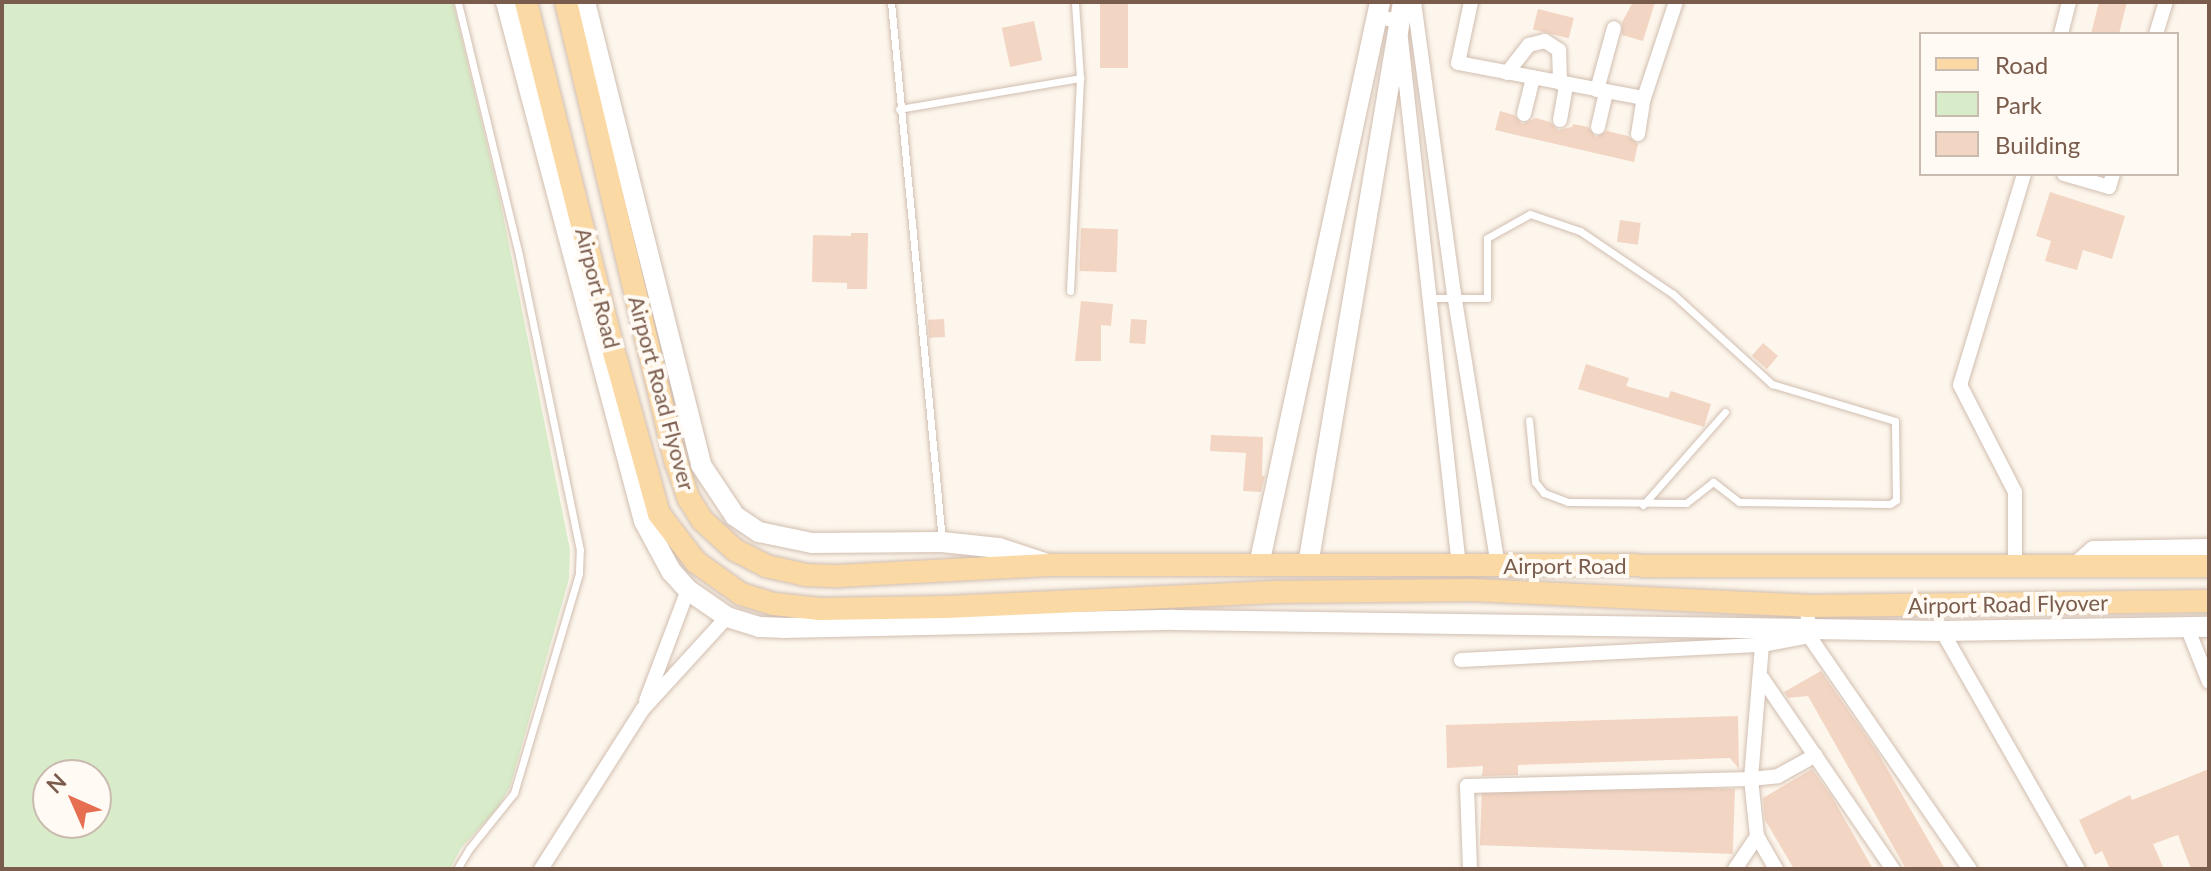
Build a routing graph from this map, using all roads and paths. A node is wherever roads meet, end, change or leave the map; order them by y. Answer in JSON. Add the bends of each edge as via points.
{"nodes":[{"id":1,"x":458,"y":2,"type":"edge"},
{"id":2,"x":506,"y":2,"type":"edge"},
{"id":3,"x":526,"y":2,"type":"edge"},
{"id":4,"x":566,"y":2,"type":"edge"},
{"id":5,"x":585,"y":2,"type":"edge"},
{"id":6,"x":891,"y":2,"type":"edge"},
{"id":7,"x":1075,"y":2,"type":"edge"},
{"id":8,"x":1414,"y":2,"type":"edge"},
{"id":9,"x":1471,"y":2,"type":"edge"},
{"id":10,"x":1676,"y":2,"type":"edge"},
{"id":11,"x":2069,"y":2,"type":"edge"},
{"id":12,"x":2166,"y":2,"type":"edge"},
{"id":13,"x":1378,"y":9,"type":"edge"},
{"id":14,"x":1401,"y":12,"type":"edge"},
{"id":15,"x":1614,"y":28,"type":"dead end"},
{"id":16,"x":2062,"y":32,"type":"edge"},
{"id":17,"x":2157,"y":32,"type":"edge"},
{"id":18,"x":1507,"y":73,"type":"junction"},
{"id":19,"x":1080,"y":78,"type":"junction"},
{"id":20,"x":1533,"y":79,"type":"junction"},
{"id":21,"x":1563,"y":84,"type":"junction"},
{"id":22,"x":1602,"y":91,"type":"junction"},
{"id":23,"x":1644,"y":98,"type":"junction"},
{"id":24,"x":899,"y":109,"type":"junction"},
{"id":25,"x":1524,"y":114,"type":"dead end"},
{"id":26,"x":1560,"y":120,"type":"dead end"},
{"id":27,"x":1598,"y":127,"type":"dead end"},
{"id":28,"x":1638,"y":134,"type":"dead end"},
{"id":29,"x":2023,"y":176,"type":"edge"},
{"id":30,"x":2071,"y":176,"type":"edge"},
{"id":31,"x":2112,"y":176,"type":"edge"},
{"id":32,"x":1070,"y":291,"type":"dead end"},
{"id":33,"x":1429,"y":298,"type":"junction"},
{"id":34,"x":1455,"y":298,"type":"junction"},
{"id":35,"x":1725,"y":412,"type":"dead end"},
{"id":36,"x":1529,"y":420,"type":"dead end"},
{"id":37,"x":1643,"y":505,"type":"junction"},
{"id":38,"x":942,"y":542,"type":"junction"},
{"id":39,"x":2209,"y":549,"type":"edge"},
{"id":40,"x":2079,"y":564,"type":"junction"},
{"id":41,"x":1051,"y":565,"type":"junction"},
{"id":42,"x":1259,"y":565,"type":"junction"},
{"id":43,"x":1308,"y":565,"type":"junction"},
{"id":44,"x":1459,"y":566,"type":"junction"},
{"id":45,"x":1498,"y":566,"type":"junction"},
{"id":46,"x":2015,"y":566,"type":"junction"},
{"id":47,"x":2209,"y":566,"type":"edge"},
{"id":48,"x":688,"y":590,"type":"junction"},
{"id":49,"x":2209,"y":601,"type":"edge"},
{"id":50,"x":1807,"y":606,"type":"junction"},
{"id":51,"x":727,"y":617,"type":"junction"},
{"id":52,"x":2187,"y":627,"type":"junction"},
{"id":53,"x":2209,"y":627,"type":"edge"},
{"id":54,"x":1942,"y":631,"type":"junction"},
{"id":55,"x":1809,"y":633,"type":"junction"},
{"id":56,"x":1762,"y":645,"type":"junction"},
{"id":57,"x":1461,"y":660,"type":"dead end"},
{"id":58,"x":1762,"y":678,"type":"junction"},
{"id":59,"x":2209,"y":682,"type":"edge"},
{"id":60,"x":643,"y":709,"type":"junction"},
{"id":61,"x":1816,"y":755,"type":"junction"},
{"id":62,"x":1751,"y":779,"type":"junction"},
{"id":63,"x":1757,"y":836,"type":"junction"},
{"id":64,"x":457,"y":869,"type":"edge"},
{"id":65,"x":541,"y":869,"type":"edge"},
{"id":66,"x":1470,"y":869,"type":"edge"},
{"id":67,"x":1735,"y":869,"type":"edge"},
{"id":68,"x":1776,"y":869,"type":"edge"},
{"id":69,"x":1893,"y":869,"type":"edge"},
{"id":70,"x":1970,"y":869,"type":"edge"},
{"id":71,"x":2078,"y":869,"type":"edge"}],
"edges":[{"from":1,"to":64,"type":"lane","via":[[519,255],[580,550],[579,573],[514,793]]},
{"from":2,"to":48,"type":"street","via":[[644,521],[656,549]]},
{"from":3,"to":50,"type":"main road","name":"Airport Road","via":[[659,514],[696,562],[741,594],[820,609],[1473,590]]},
{"from":4,"to":41,"type":"main road","name":"Airport Road Flyover","via":[[676,462],[702,520],[735,550],[766,566],[806,575]]},
{"from":5,"to":38,"type":"street","via":[[701,465],[726,506],[759,532],[812,543]]},
{"from":6,"to":24,"type":"lane"},
{"from":7,"to":19,"type":"lane"},
{"from":8,"to":34,"type":"street"},
{"from":9,"to":18,"type":"street","via":[[1458,63]]},
{"from":10,"to":23,"type":"street"},
{"from":11,"to":16,"type":"street"},
{"from":12,"to":17,"type":"street"},
{"from":13,"to":14,"type":"street"},
{"from":13,"to":42,"type":"street"},
{"from":14,"to":33,"type":"street"},
{"from":14,"to":43,"type":"street"},
{"from":15,"to":22,"type":"street"},
{"from":18,"to":20,"type":"street"},
{"from":18,"to":21,"type":"street","via":[[1529,45],[1545,41],[1559,50]]},
{"from":19,"to":24,"type":"lane"},
{"from":19,"to":32,"type":"lane"},
{"from":20,"to":21,"type":"street"},
{"from":20,"to":25,"type":"street"},
{"from":21,"to":22,"type":"street"},
{"from":21,"to":26,"type":"street"},
{"from":22,"to":23,"type":"street"},
{"from":22,"to":27,"type":"street"},
{"from":23,"to":28,"type":"street"},
{"from":24,"to":38,"type":"lane"},
{"from":29,"to":46,"type":"street","via":[[1960,385],[2015,492]]},
{"from":30,"to":31,"type":"street","via":[[2109,187]]},
{"from":33,"to":34,"type":"lane"},
{"from":33,"to":44,"type":"street"},
{"from":34,"to":37,"type":"lane","via":[[1487,298],[1487,236],[1535,214],[1592,237],[1673,294],[1772,384],[1896,423],[1892,504],[1739,502],[1713,482],[1687,503]]},
{"from":34,"to":45,"type":"street"},
{"from":35,"to":37,"type":"lane"},
{"from":36,"to":37,"type":"lane","via":[[1534,477],[1544,493],[1575,504]]},
{"from":38,"to":41,"type":"street","via":[[999,548]]},
{"from":39,"to":40,"type":"street","via":[[2094,551]]},
{"from":40,"to":46,"type":"main road","name":"Airport Road"},
{"from":40,"to":47,"type":"main road","name":"Airport Road Flyover"},
{"from":41,"to":42,"type":"main road","name":"Airport Road"},
{"from":42,"to":43,"type":"main road","name":"Airport Road"},
{"from":43,"to":44,"type":"main road","name":"Airport Road"},
{"from":44,"to":45,"type":"main road","name":"Airport Road"},
{"from":45,"to":46,"type":"main road","name":"Airport Road"},
{"from":48,"to":51,"type":"street"},
{"from":48,"to":60,"type":"street"},
{"from":49,"to":50,"type":"main road","name":"Airport Road Flyover"},
{"from":50,"to":55,"type":"street"},
{"from":51,"to":55,"type":"street","via":[[783,628],[1174,620]]},
{"from":51,"to":60,"type":"street"},
{"from":52,"to":53,"type":"street"},
{"from":52,"to":54,"type":"street"},
{"from":52,"to":59,"type":"street"},
{"from":54,"to":55,"type":"street"},
{"from":54,"to":71,"type":"street"},
{"from":55,"to":56,"type":"street"},
{"from":55,"to":70,"type":"street"},
{"from":56,"to":57,"type":"street"},
{"from":56,"to":58,"type":"street"},
{"from":58,"to":61,"type":"street"},
{"from":58,"to":62,"type":"street"},
{"from":60,"to":65,"type":"street"},
{"from":61,"to":62,"type":"street","via":[[1778,776]]},
{"from":61,"to":69,"type":"street"},
{"from":62,"to":63,"type":"street"},
{"from":62,"to":66,"type":"street","via":[[1467,786]]},
{"from":63,"to":67,"type":"street"},
{"from":63,"to":68,"type":"street"}]}
